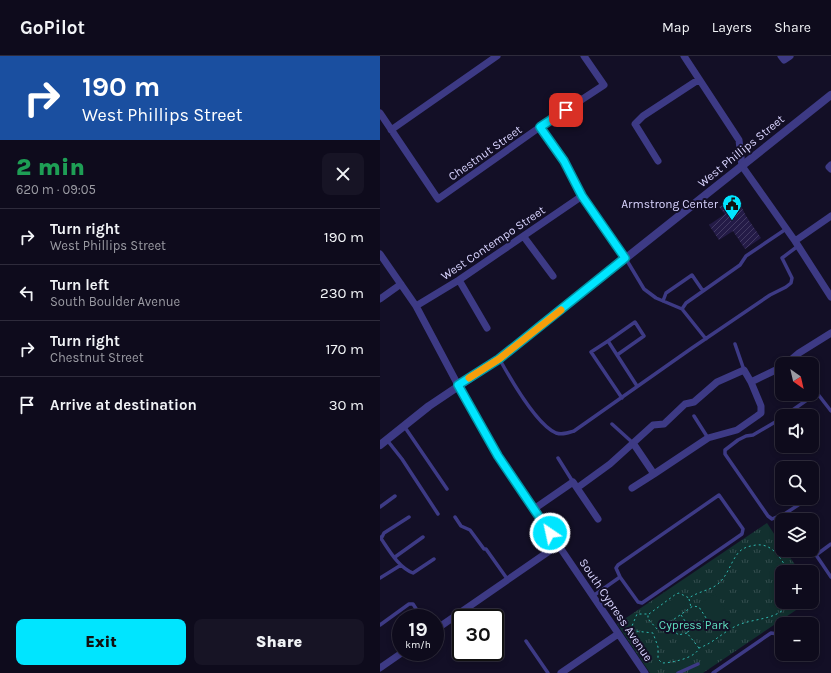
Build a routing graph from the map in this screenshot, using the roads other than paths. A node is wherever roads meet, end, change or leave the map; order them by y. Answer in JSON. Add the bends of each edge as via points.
{"nodes":[{"id":1,"x":497,"y":56,"type":"edge"},
{"id":2,"x":584,"y":56,"type":"edge"},
{"id":3,"x":684,"y":56,"type":"edge"},
{"id":4,"x":698,"y":80,"type":"junction"},
{"id":5,"x":831,"y":95,"type":"edge"},
{"id":6,"x":380,"y":113,"type":"edge"},
{"id":7,"x":540,"y":127,"type":"junction"},
{"id":8,"x":391,"y":130,"type":"junction"},
{"id":9,"x":658,"y":161,"type":"dead end"},
{"id":10,"x":742,"y":166,"type":"junction"},
{"id":11,"x":582,"y":196,"type":"junction"},
{"id":12,"x":831,"y":216,"type":"edge"},
{"id":13,"x":786,"y":229,"type":"junction"},
{"id":14,"x":524,"y":237,"type":"junction"},
{"id":15,"x":796,"y":244,"type":"junction"},
{"id":16,"x":380,"y":254,"type":"edge"},
{"id":17,"x":625,"y":258,"type":"junction"},
{"id":18,"x":553,"y":276,"type":"dead end"},
{"id":19,"x":459,"y":280,"type":"junction"},
{"id":20,"x":401,"y":284,"type":"junction"},
{"id":21,"x":703,"y":291,"type":"junction"},
{"id":22,"x":831,"y":297,"type":"edge"},
{"id":23,"x":380,"y":299,"type":"edge"},
{"id":24,"x":663,"y":301,"type":"junction"},
{"id":25,"x":416,"y":306,"type":"junction"},
{"id":26,"x":682,"y":310,"type":"junction"},
{"id":27,"x":487,"y":328,"type":"dead end"},
{"id":28,"x":831,"y":333,"type":"edge"},
{"id":29,"x":706,"y":339,"type":"junction"},
{"id":30,"x":608,"y":341,"type":"junction"},
{"id":31,"x":735,"y":344,"type":"dead end"},
{"id":32,"x":617,"y":355,"type":"junction"},
{"id":33,"x":794,"y":357,"type":"edge"},
{"id":34,"x":499,"y":359,"type":"junction"},
{"id":35,"x":744,"y":370,"type":"junction"},
{"id":36,"x":775,"y":370,"type":"edge"},
{"id":37,"x":751,"y":382,"type":"junction"},
{"id":38,"x":458,"y":385,"type":"junction"},
{"id":39,"x":638,"y":386,"type":"junction"},
{"id":40,"x":622,"y":398,"type":"junction"},
{"id":41,"x":794,"y":409,"type":"edge"},
{"id":42,"x":831,"y":411,"type":"edge"},
{"id":43,"x":694,"y":416,"type":"dead end"},
{"id":44,"x":775,"y":422,"type":"edge"},
{"id":45,"x":612,"y":424,"type":"dead end"},
{"id":46,"x":404,"y":426,"type":"junction"},
{"id":47,"x":708,"y":438,"type":"junction"},
{"id":48,"x":387,"y":440,"type":"junction"},
{"id":49,"x":633,"y":443,"type":"junction"},
{"id":50,"x":380,"y":445,"type":"edge"},
{"id":51,"x":558,"y":458,"type":"dead end"},
{"id":52,"x":654,"y":474,"type":"junction"},
{"id":53,"x":575,"y":485,"type":"junction"},
{"id":54,"x":632,"y":488,"type":"dead end"},
{"id":55,"x":447,"y":489,"type":"dead end"},
{"id":56,"x":395,"y":496,"type":"dead end"},
{"id":57,"x":798,"y":505,"type":"edge"},
{"id":58,"x":380,"y":507,"type":"edge"},
{"id":59,"x":534,"y":509,"type":"junction"},
{"id":60,"x":786,"y":513,"type":"edge"},
{"id":61,"x":438,"y":514,"type":"dead end"},
{"id":62,"x":409,"y":516,"type":"dead end"},
{"id":63,"x":455,"y":517,"type":"dead end"},
{"id":64,"x":775,"y":518,"type":"edge"},
{"id":65,"x":598,"y":519,"type":"dead end"},
{"id":66,"x":423,"y":537,"type":"dead end"},
{"id":67,"x":380,"y":538,"type":"edge"},
{"id":68,"x":831,"y":544,"type":"edge"},
{"id":69,"x":558,"y":545,"type":"junction"},
{"id":70,"x":819,"y":553,"type":"edge"},
{"id":71,"x":395,"y":557,"type":"junction"},
{"id":72,"x":817,"y":557,"type":"edge"},
{"id":73,"x":434,"y":559,"type":"dead end"},
{"id":74,"x":400,"y":565,"type":"junction"},
{"id":75,"x":620,"y":577,"type":"junction"},
{"id":76,"x":831,"y":577,"type":"edge"},
{"id":77,"x":380,"y":578,"type":"edge"},
{"id":78,"x":508,"y":580,"type":"junction"},
{"id":79,"x":592,"y":596,"type":"junction"},
{"id":80,"x":402,"y":609,"type":"edge"},
{"id":81,"x":416,"y":609,"type":"edge"},
{"id":82,"x":392,"y":616,"type":"edge"},
{"id":83,"x":444,"y":624,"type":"edge"},
{"id":84,"x":380,"y":625,"type":"edge"},
{"id":85,"x":618,"y":634,"type":"junction"},
{"id":86,"x":775,"y":634,"type":"edge"},
{"id":87,"x":526,"y":641,"type":"dead end"},
{"id":88,"x":392,"y":660,"type":"edge"},
{"id":89,"x":698,"y":664,"type":"dead end"},
{"id":90,"x":380,"y":668,"type":"edge"},
{"id":91,"x":548,"y":673,"type":"edge"},
{"id":92,"x":561,"y":673,"type":"edge"},
{"id":93,"x":645,"y":673,"type":"edge"},
{"id":94,"x":678,"y":673,"type":"edge"},
{"id":95,"x":713,"y":673,"type":"edge"}],
"edges":[{"from":1,"to":8,"type":"street"},
{"from":2,"to":7,"type":"street","name":"Chestnut Street","via":[[604,86]]},
{"from":3,"to":4,"type":"street"},
{"from":4,"to":9,"type":"street","via":[[635,124]]},
{"from":4,"to":10,"type":"street","via":[[739,140]]},
{"from":5,"to":10,"type":"street","name":"West Phillips Street"},
{"from":6,"to":8,"type":"street"},
{"from":7,"to":8,"type":"street","name":"Chestnut Street","via":[[438,199]]},
{"from":7,"to":11,"type":"street","via":[[564,161]]},
{"from":10,"to":13,"type":"street"},
{"from":10,"to":17,"type":"street","name":"West Phillips Street"},
{"from":11,"to":14,"type":"street","name":"West Contempo Street"},
{"from":11,"to":17,"type":"street"},
{"from":12,"to":15,"type":"street"},
{"from":13,"to":15,"type":"street"},
{"from":13,"to":21,"type":"lane","via":[[746,256],[740,265]]},
{"from":14,"to":18,"type":"street"},
{"from":14,"to":19,"type":"street","name":"West Contempo Street"},
{"from":15,"to":22,"type":"street"},
{"from":15,"to":29,"type":"lane","via":[[782,258],[792,278],[791,283]]},
{"from":16,"to":20,"type":"street","name":"South Cypress Avenue"},
{"from":17,"to":24,"type":"lane","via":[[644,289]]},
{"from":17,"to":34,"type":"street","name":"West Phillips Street"},
{"from":19,"to":25,"type":"street","name":"West Contempo Street"},
{"from":19,"to":27,"type":"street"},
{"from":20,"to":23,"type":"street"},
{"from":20,"to":25,"type":"street","name":"South Cypress Avenue"},
{"from":21,"to":24,"type":"lane","via":[[692,275],[666,293]]},
{"from":21,"to":26,"type":"lane","via":[[686,303]]},
{"from":24,"to":26,"type":"lane"},
{"from":25,"to":38,"type":"street","name":"South Cypress Avenue"},
{"from":26,"to":29,"type":"lane"},
{"from":28,"to":33,"type":"street"},
{"from":29,"to":39,"type":"lane"},
{"from":30,"to":32,"type":"lane"},
{"from":30,"to":32,"type":"lane","via":[[635,322],[644,336]]},
{"from":30,"to":40,"type":"lane","via":[[591,352]]},
{"from":31,"to":35,"type":"lane"},
{"from":32,"to":39,"type":"lane"},
{"from":34,"to":38,"type":"street","name":"West Phillips Street"},
{"from":34,"to":40,"type":"lane","via":[[539,418],[557,433],[574,431]]},
{"from":35,"to":37,"type":"street"},
{"from":35,"to":49,"type":"street","via":[[717,382],[694,402],[685,404],[666,423],[654,425]]},
{"from":36,"to":37,"type":"street"},
{"from":37,"to":47,"type":"street","via":[[762,406],[761,413],[739,429]]},
{"from":38,"to":46,"type":"street","name":"West Phillips Street"},
{"from":38,"to":59,"type":"street","name":"South Cypress Avenue","via":[[498,456]]},
{"from":39,"to":40,"type":"lane"},
{"from":41,"to":42,"type":"lane","via":[[817,393]]},
{"from":43,"to":47,"type":"lane"},
{"from":44,"to":64,"type":"lane","via":[[753,435],[738,440],[728,447],[725,454],[768,516]]},
{"from":45,"to":49,"type":"lane"},
{"from":46,"to":48,"type":"street","name":"West Phillips Street"},
{"from":46,"to":55,"type":"lane"},
{"from":47,"to":52,"type":"street"},
{"from":48,"to":50,"type":"street","name":"West Phillips Street"},
{"from":48,"to":61,"type":"lane"},
{"from":49,"to":52,"type":"street"},
{"from":49,"to":53,"type":"street","via":[[600,472]]},
{"from":51,"to":53,"type":"lane"},
{"from":52,"to":54,"type":"street"},
{"from":53,"to":59,"type":"street"},
{"from":53,"to":65,"type":"street"},
{"from":56,"to":58,"type":"lane"},
{"from":57,"to":60,"type":"lane"},
{"from":59,"to":69,"type":"street","name":"South Cypress Avenue"},
{"from":62,"to":67,"type":"lane"},
{"from":63,"to":78,"type":"lane","via":[[486,549]]},
{"from":66,"to":71,"type":"lane"},
{"from":67,"to":71,"type":"lane"},
{"from":68,"to":70,"type":"lane"},
{"from":69,"to":78,"type":"street"},
{"from":69,"to":79,"type":"street","name":"South Cypress Avenue"},
{"from":71,"to":74,"type":"lane"},
{"from":72,"to":76,"type":"lane"},
{"from":73,"to":74,"type":"lane","via":[[413,573]]},
{"from":74,"to":77,"type":"lane"},
{"from":75,"to":75,"type":"lane","via":[[616,568],[618,565],[719,495],[743,529],[742,534],[642,603],[638,602]]},
{"from":75,"to":79,"type":"lane"},
{"from":78,"to":83,"type":"street"},
{"from":79,"to":85,"type":"street","name":"South Cypress Avenue"},
{"from":80,"to":81,"type":"lane","via":[[413,604]]},
{"from":82,"to":84,"type":"lane"},
{"from":85,"to":92,"type":"street"},
{"from":85,"to":93,"type":"street","name":"South Cypress Avenue"},
{"from":86,"to":95,"type":"lane","via":[[771,633]]},
{"from":87,"to":91,"type":"lane"},
{"from":88,"to":90,"type":"street"},
{"from":89,"to":94,"type":"lane"}]}
